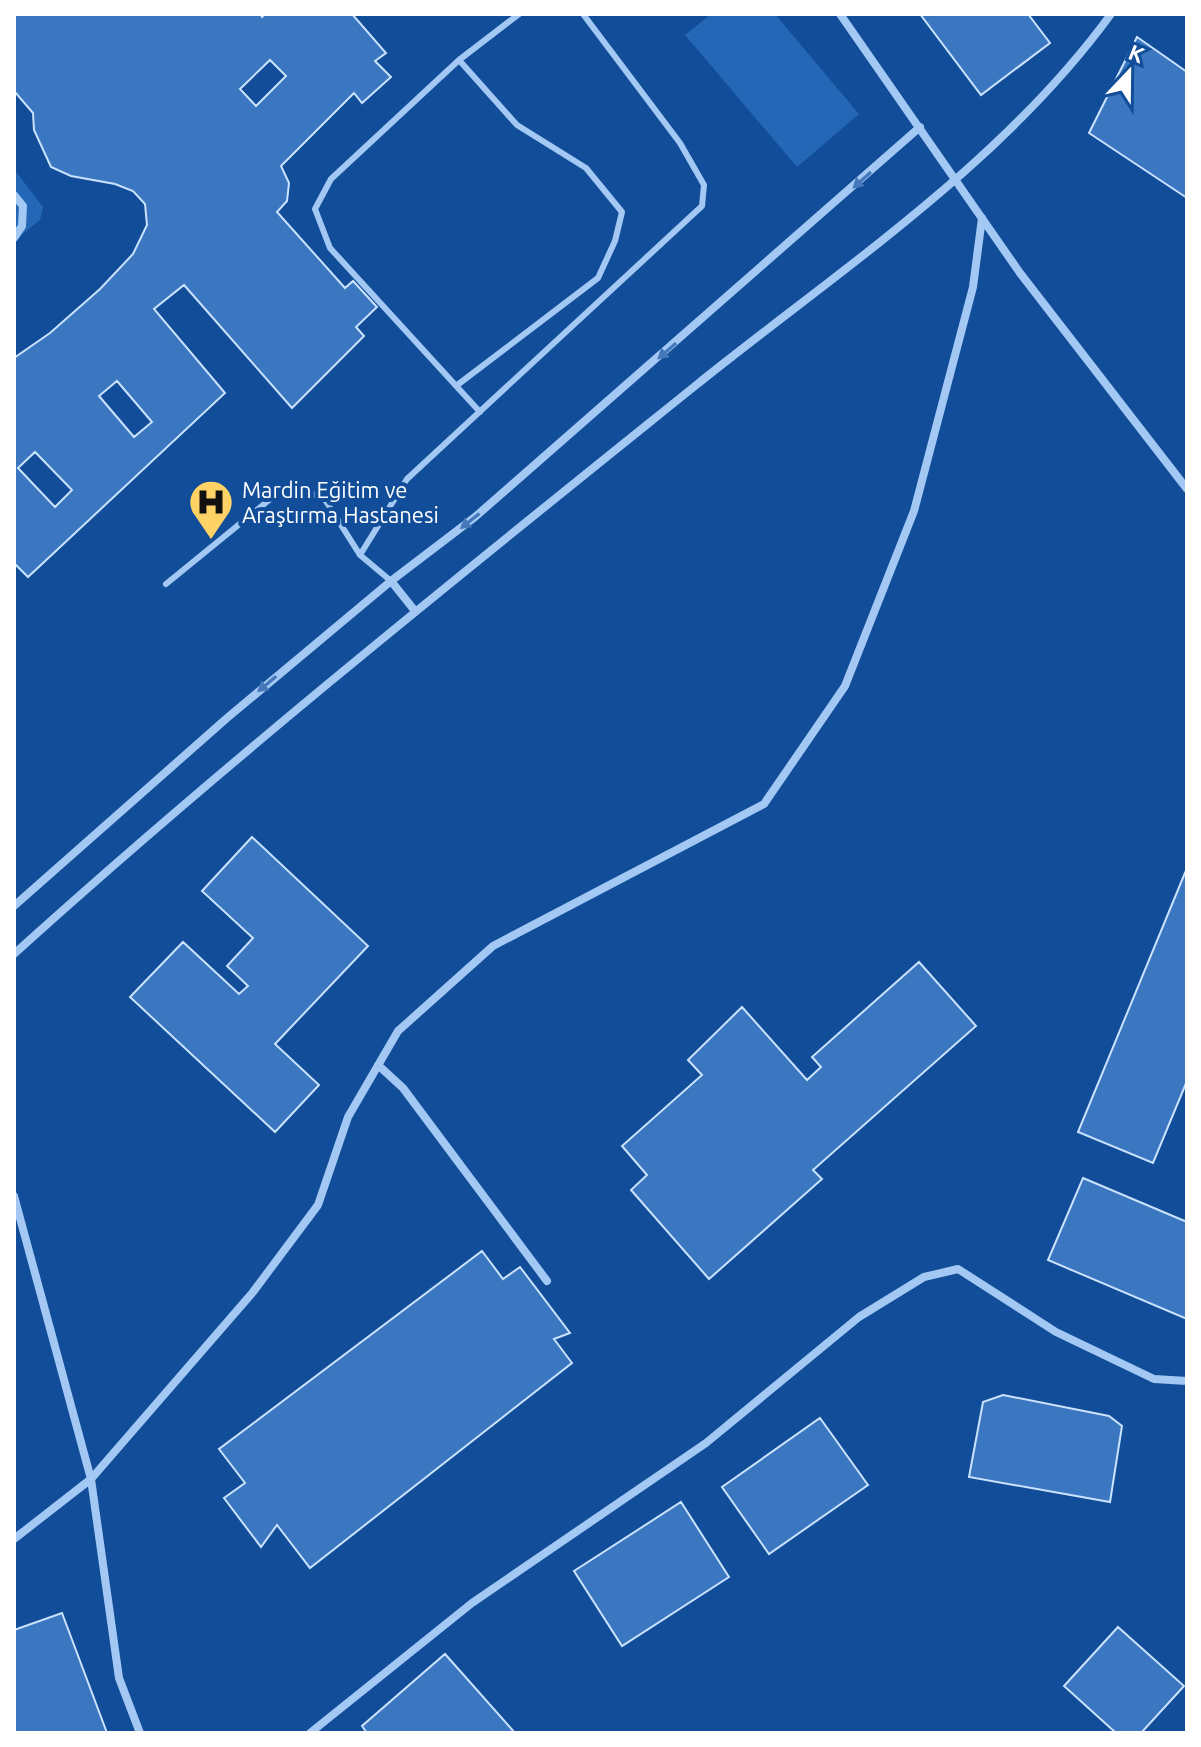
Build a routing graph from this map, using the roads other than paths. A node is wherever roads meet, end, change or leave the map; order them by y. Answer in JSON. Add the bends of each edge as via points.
{"nodes":[{"id":1,"x":519,"y":14,"type":"edge"},
{"id":2,"x":583,"y":14,"type":"edge"},
{"id":3,"x":840,"y":14,"type":"edge"},
{"id":4,"x":1111,"y":14,"type":"edge"},
{"id":5,"x":459,"y":60,"type":"junction"},
{"id":6,"x":920,"y":127,"type":"junction"},
{"id":7,"x":956,"y":180,"type":"junction"},
{"id":8,"x":14,"y":195,"type":"edge"},
{"id":9,"x":982,"y":218,"type":"junction"},
{"id":10,"x":14,"y":238,"type":"edge"},
{"id":11,"x":456,"y":386,"type":"junction"},
{"id":12,"x":480,"y":412,"type":"junction"},
{"id":13,"x":1187,"y":489,"type":"edge"},
{"id":14,"x":360,"y":555,"type":"junction"},
{"id":15,"x":391,"y":581,"type":"junction"},
{"id":16,"x":166,"y":584,"type":"dead end"},
{"id":17,"x":415,"y":611,"type":"junction"},
{"id":18,"x":14,"y":906,"type":"edge"},
{"id":19,"x":14,"y":954,"type":"edge"},
{"id":20,"x":378,"y":1065,"type":"junction"},
{"id":21,"x":14,"y":1196,"type":"edge"},
{"id":22,"x":547,"y":1281,"type":"dead end"},
{"id":23,"x":1187,"y":1381,"type":"edge"},
{"id":24,"x":91,"y":1479,"type":"junction"},
{"id":25,"x":14,"y":1539,"type":"edge"},
{"id":26,"x":140,"y":1733,"type":"edge"},
{"id":27,"x":310,"y":1733,"type":"edge"}],
"edges":[{"from":1,"to":5,"type":"lane"},
{"from":2,"to":12,"type":"lane","via":[[680,143],[704,185],[702,206]]},
{"from":3,"to":6,"type":"street"},
{"from":4,"to":7,"type":"street","via":[[1090,43]]},
{"from":5,"to":11,"type":"lane","via":[[331,179],[315,209],[330,248]]},
{"from":5,"to":11,"type":"lane","via":[[517,125],[586,168],[622,212],[598,278]]},
{"from":6,"to":7,"type":"street"},
{"from":6,"to":15,"type":"street","one_way":true,"via":[[475,517]]},
{"from":7,"to":9,"type":"street"},
{"from":7,"to":17,"type":"street"},
{"from":8,"to":10,"type":"street","via":[[23,206],[22,226]]},
{"from":9,"to":13,"type":"street"},
{"from":9,"to":20,"type":"street","via":[[973,287],[914,511],[845,686],[764,804],[493,946],[398,1031]]},
{"from":11,"to":12,"type":"lane"},
{"from":12,"to":14,"type":"lane","via":[[407,479]]},
{"from":14,"to":15,"type":"lane"},
{"from":14,"to":16,"type":"lane","via":[[324,498],[299,489],[274,496]]},
{"from":15,"to":17,"type":"street"},
{"from":15,"to":18,"type":"street","one_way":true},
{"from":17,"to":19,"type":"street","via":[[154,828]]},
{"from":20,"to":22,"type":"street","via":[[403,1088]]},
{"from":20,"to":24,"type":"street","via":[[348,1117],[318,1205],[253,1292]]},
{"from":21,"to":24,"type":"street"},
{"from":23,"to":27,"type":"street","via":[[1154,1379],[1084,1345],[958,1269],[924,1277],[859,1317],[706,1443],[472,1603]]},
{"from":24,"to":25,"type":"street"},
{"from":24,"to":26,"type":"street","via":[[119,1678]]}]}
